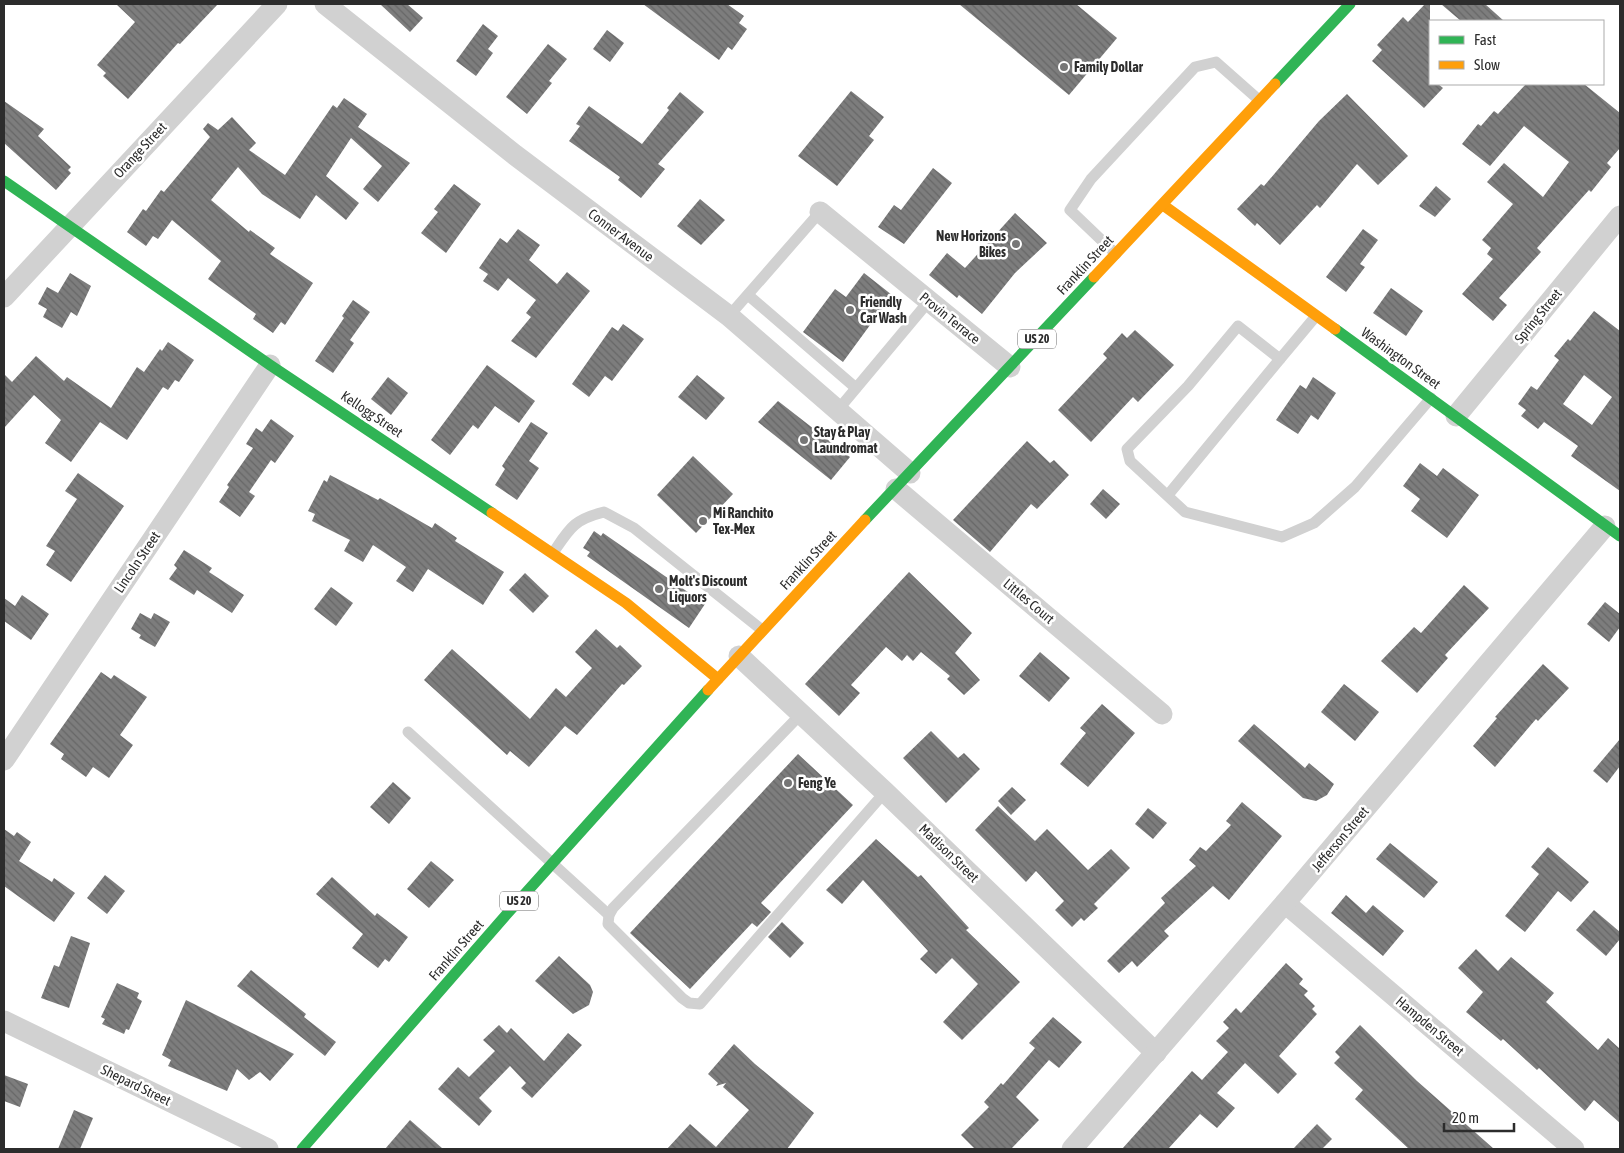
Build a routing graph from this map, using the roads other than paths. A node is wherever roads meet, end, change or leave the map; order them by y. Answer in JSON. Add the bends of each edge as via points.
{"nodes":[{"id":1,"x":277,"y":4,"type":"edge"},
{"id":2,"x":325,"y":4,"type":"edge"},
{"id":3,"x":1350,"y":4,"type":"edge"},
{"id":4,"x":1260,"y":100,"type":"junction"},
{"id":5,"x":4,"y":181,"type":"edge"},
{"id":6,"x":1163,"y":205,"type":"junction"},
{"id":7,"x":820,"y":212,"type":"joint"},
{"id":8,"x":1620,"y":216,"type":"edge"},
{"id":9,"x":70,"y":225,"type":"junction"},
{"id":10,"x":1116,"y":254,"type":"junction"},
{"id":11,"x":748,"y":295,"type":"junction"},
{"id":12,"x":4,"y":297,"type":"edge"},
{"id":13,"x":929,"y":301,"type":"junction"},
{"id":14,"x":1317,"y":315,"type":"junction"},
{"id":15,"x":729,"y":316,"type":"junction"},
{"id":16,"x":1280,"y":359,"type":"junction"},
{"id":17,"x":270,"y":365,"type":"junction"},
{"id":18,"x":1010,"y":367,"type":"junction"},
{"id":19,"x":856,"y":388,"type":"junction"},
{"id":20,"x":1431,"y":398,"type":"junction"},
{"id":21,"x":837,"y":411,"type":"junction"},
{"id":22,"x":1456,"y":416,"type":"junction"},
{"id":23,"x":903,"y":481,"type":"junction"},
{"id":24,"x":1168,"y":495,"type":"junction"},
{"id":25,"x":1613,"y":531,"type":"edge"},
{"id":26,"x":553,"y":553,"type":"junction"},
{"id":27,"x":762,"y":630,"type":"junction"},
{"id":28,"x":740,"y":656,"type":"junction"},
{"id":29,"x":718,"y":679,"type":"junction"},
{"id":30,"x":801,"y":714,"type":"junction"},
{"id":31,"x":1162,"y":714,"type":"dead end"},
{"id":32,"x":408,"y":732,"type":"dead end"},
{"id":33,"x":4,"y":760,"type":"edge"},
{"id":34,"x":885,"y":792,"type":"junction"},
{"id":35,"x":552,"y":863,"type":"junction"},
{"id":36,"x":1286,"y":904,"type":"junction"},
{"id":37,"x":609,"y":915,"type":"junction"},
{"id":38,"x":4,"y":1021,"type":"edge"},
{"id":39,"x":1156,"y":1053,"type":"junction"},
{"id":40,"x":268,"y":1149,"type":"edge"},
{"id":41,"x":302,"y":1149,"type":"edge"},
{"id":42,"x":1072,"y":1149,"type":"edge"},
{"id":43,"x":1574,"y":1149,"type":"edge"}],
"edges":[{"from":1,"to":9,"type":"street","name":"Orange Street"},
{"from":2,"to":15,"type":"street","name":"Conner Avenue","via":[[516,155]]},
{"from":3,"to":4,"type":"main road","name":"Franklin Street","number":"US 20"},
{"from":4,"to":6,"type":"main road","name":"Franklin Street","number":"US 20"},
{"from":4,"to":10,"type":"lane","via":[[1216,62],[1195,67],[1091,179],[1070,210]]},
{"from":5,"to":9,"type":"main road","name":"Kellogg Street"},
{"from":6,"to":10,"type":"main road","name":"Franklin Street","number":"US 20"},
{"from":6,"to":14,"type":"main road","name":"Washington Street"},
{"from":7,"to":11,"type":"lane"},
{"from":7,"to":13,"type":"street","name":"Provin Terrace"},
{"from":8,"to":22,"type":"street","name":"Spring Street"},
{"from":9,"to":12,"type":"street","name":"Orange Street"},
{"from":9,"to":17,"type":"main road","name":"Kellogg Street"},
{"from":10,"to":18,"type":"main road","name":"Franklin Street","number":"US 20"},
{"from":11,"to":15,"type":"lane"},
{"from":11,"to":19,"type":"lane"},
{"from":13,"to":18,"type":"street","name":"Provin Terrace"},
{"from":13,"to":19,"type":"lane"},
{"from":14,"to":16,"type":"lane"},
{"from":14,"to":20,"type":"main road","name":"Washington Street"},
{"from":15,"to":21,"type":"street","name":"Conner Avenue"},
{"from":16,"to":24,"type":"lane"},
{"from":16,"to":24,"type":"lane","via":[[1238,326],[1188,386],[1127,449],[1130,461]]},
{"from":17,"to":26,"type":"main road","name":"Kellogg Street"},
{"from":17,"to":33,"type":"street","name":"Lincoln Street"},
{"from":18,"to":23,"type":"main road","name":"Franklin Street","number":"US 20"},
{"from":19,"to":21,"type":"lane"},
{"from":20,"to":22,"type":"main road","name":"Washington Street"},
{"from":20,"to":24,"type":"lane","via":[[1355,487],[1314,523],[1282,538],[1186,512]]},
{"from":21,"to":23,"type":"street","name":"Conner Avenue"},
{"from":22,"to":25,"type":"main road","name":"Washington Street"},
{"from":23,"to":27,"type":"main road","name":"Franklin Street","number":"US 20"},
{"from":23,"to":31,"type":"street","name":"Littles Court"},
{"from":25,"to":36,"type":"street","name":"Jefferson Street"},
{"from":26,"to":27,"type":"lane","via":[[571,527],[584,517],[604,512],[634,528]]},
{"from":26,"to":29,"type":"main road","name":"Kellogg Street","via":[[626,603]]},
{"from":27,"to":28,"type":"main road","name":"Franklin Street","number":"US 20"},
{"from":28,"to":29,"type":"main road","name":"Franklin Street","number":"US 20"},
{"from":28,"to":30,"type":"street","name":"Madison Street"},
{"from":29,"to":35,"type":"main road","name":"Franklin Street","number":"US 20"},
{"from":30,"to":34,"type":"street","name":"Madison Street"},
{"from":30,"to":37,"type":"lane"},
{"from":32,"to":35,"type":"lane"},
{"from":34,"to":37,"type":"lane","via":[[700,1004],[689,1003],[682,998],[608,924]]},
{"from":34,"to":39,"type":"street","name":"Madison Street"},
{"from":35,"to":37,"type":"lane"},
{"from":35,"to":41,"type":"main road","name":"Franklin Street","number":"US 20"},
{"from":36,"to":39,"type":"street","name":"Jefferson Street"},
{"from":36,"to":43,"type":"street","name":"Hampden Street"},
{"from":38,"to":40,"type":"street","name":"Shepard Street"},
{"from":39,"to":42,"type":"street","name":"Jefferson Street"}]}
